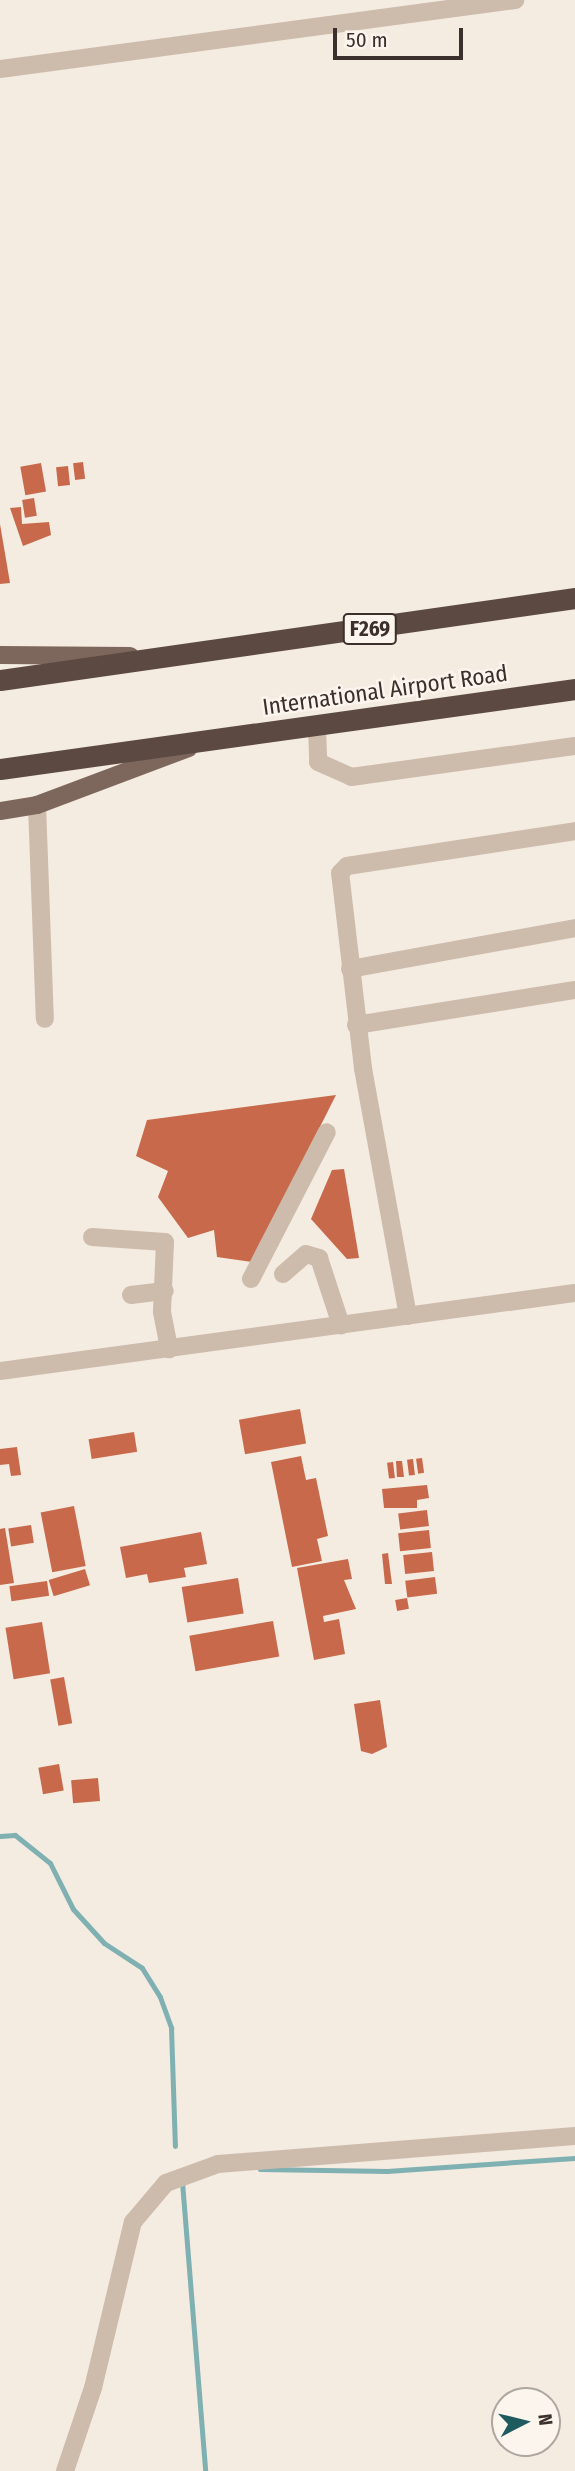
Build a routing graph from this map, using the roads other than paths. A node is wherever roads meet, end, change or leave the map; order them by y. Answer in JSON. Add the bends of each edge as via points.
{"nodes":[{"id":1,"x":515,"y":0,"type":"edge"},
{"id":2,"x":0,"y":69,"type":"edge"},
{"id":3,"x":575,"y":598,"type":"edge"},
{"id":4,"x":0,"y":655,"type":"edge"},
{"id":5,"x":164,"y":659,"type":"junction"},
{"id":6,"x":0,"y":680,"type":"edge"},
{"id":7,"x":575,"y":689,"type":"edge"},
{"id":8,"x":317,"y":727,"type":"junction"},
{"id":9,"x":202,"y":743,"type":"junction"},
{"id":10,"x":575,"y":746,"type":"edge"},
{"id":11,"x":0,"y":769,"type":"edge"},
{"id":12,"x":37,"y":805,"type":"junction"},
{"id":13,"x":0,"y":811,"type":"edge"},
{"id":14,"x":575,"y":831,"type":"edge"},
{"id":15,"x":575,"y":929,"type":"edge"},
{"id":16,"x":350,"y":969,"type":"junction"},
{"id":17,"x":575,"y":990,"type":"edge"},
{"id":18,"x":45,"y":1019,"type":"dead end"},
{"id":19,"x":356,"y":1025,"type":"junction"},
{"id":20,"x":327,"y":1132,"type":"dead end"},
{"id":21,"x":92,"y":1237,"type":"dead end"},
{"id":22,"x":283,"y":1274,"type":"dead end"},
{"id":23,"x":251,"y":1279,"type":"dead end"},
{"id":24,"x":165,"y":1291,"type":"junction"},
{"id":25,"x":575,"y":1293,"type":"edge"},
{"id":26,"x":131,"y":1294,"type":"dead end"},
{"id":27,"x":408,"y":1316,"type":"junction"},
{"id":28,"x":341,"y":1325,"type":"junction"},
{"id":29,"x":169,"y":1349,"type":"junction"},
{"id":30,"x":0,"y":1371,"type":"edge"},
{"id":31,"x":575,"y":2136,"type":"edge"},
{"id":32,"x":65,"y":2471,"type":"edge"}],
"edges":[{"from":1,"to":2,"type":"lane"},
{"from":3,"to":5,"type":"highway","number":"F269"},
{"from":4,"to":5,"type":"main road","via":[[69,651]]},
{"from":5,"to":6,"type":"highway","number":"F269"},
{"from":7,"to":8,"type":"highway","name":"International Airport Road"},
{"from":8,"to":9,"type":"highway","name":"International Airport Road"},
{"from":8,"to":10,"type":"lane","via":[[318,762],[351,777]]},
{"from":9,"to":11,"type":"highway","name":"International Airport Road"},
{"from":9,"to":12,"type":"main road","name":"International Airport Road"},
{"from":12,"to":13,"type":"main road","name":"International Airport Road"},
{"from":12,"to":18,"type":"lane"},
{"from":14,"to":16,"type":"lane","via":[[347,866],[340,884]]},
{"from":15,"to":16,"type":"lane"},
{"from":16,"to":19,"type":"lane"},
{"from":17,"to":19,"type":"lane"},
{"from":19,"to":27,"type":"lane"},
{"from":20,"to":23,"type":"lane"},
{"from":21,"to":24,"type":"lane","via":[[165,1242]]},
{"from":22,"to":28,"type":"lane","via":[[306,1254],[319,1258]]},
{"from":24,"to":26,"type":"lane"},
{"from":24,"to":29,"type":"lane"},
{"from":25,"to":27,"type":"lane"},
{"from":27,"to":28,"type":"lane"},
{"from":28,"to":29,"type":"lane"},
{"from":29,"to":30,"type":"lane"},
{"from":31,"to":32,"type":"lane","via":[[218,2164],[166,2183],[133,2222],[93,2388]]}]}
